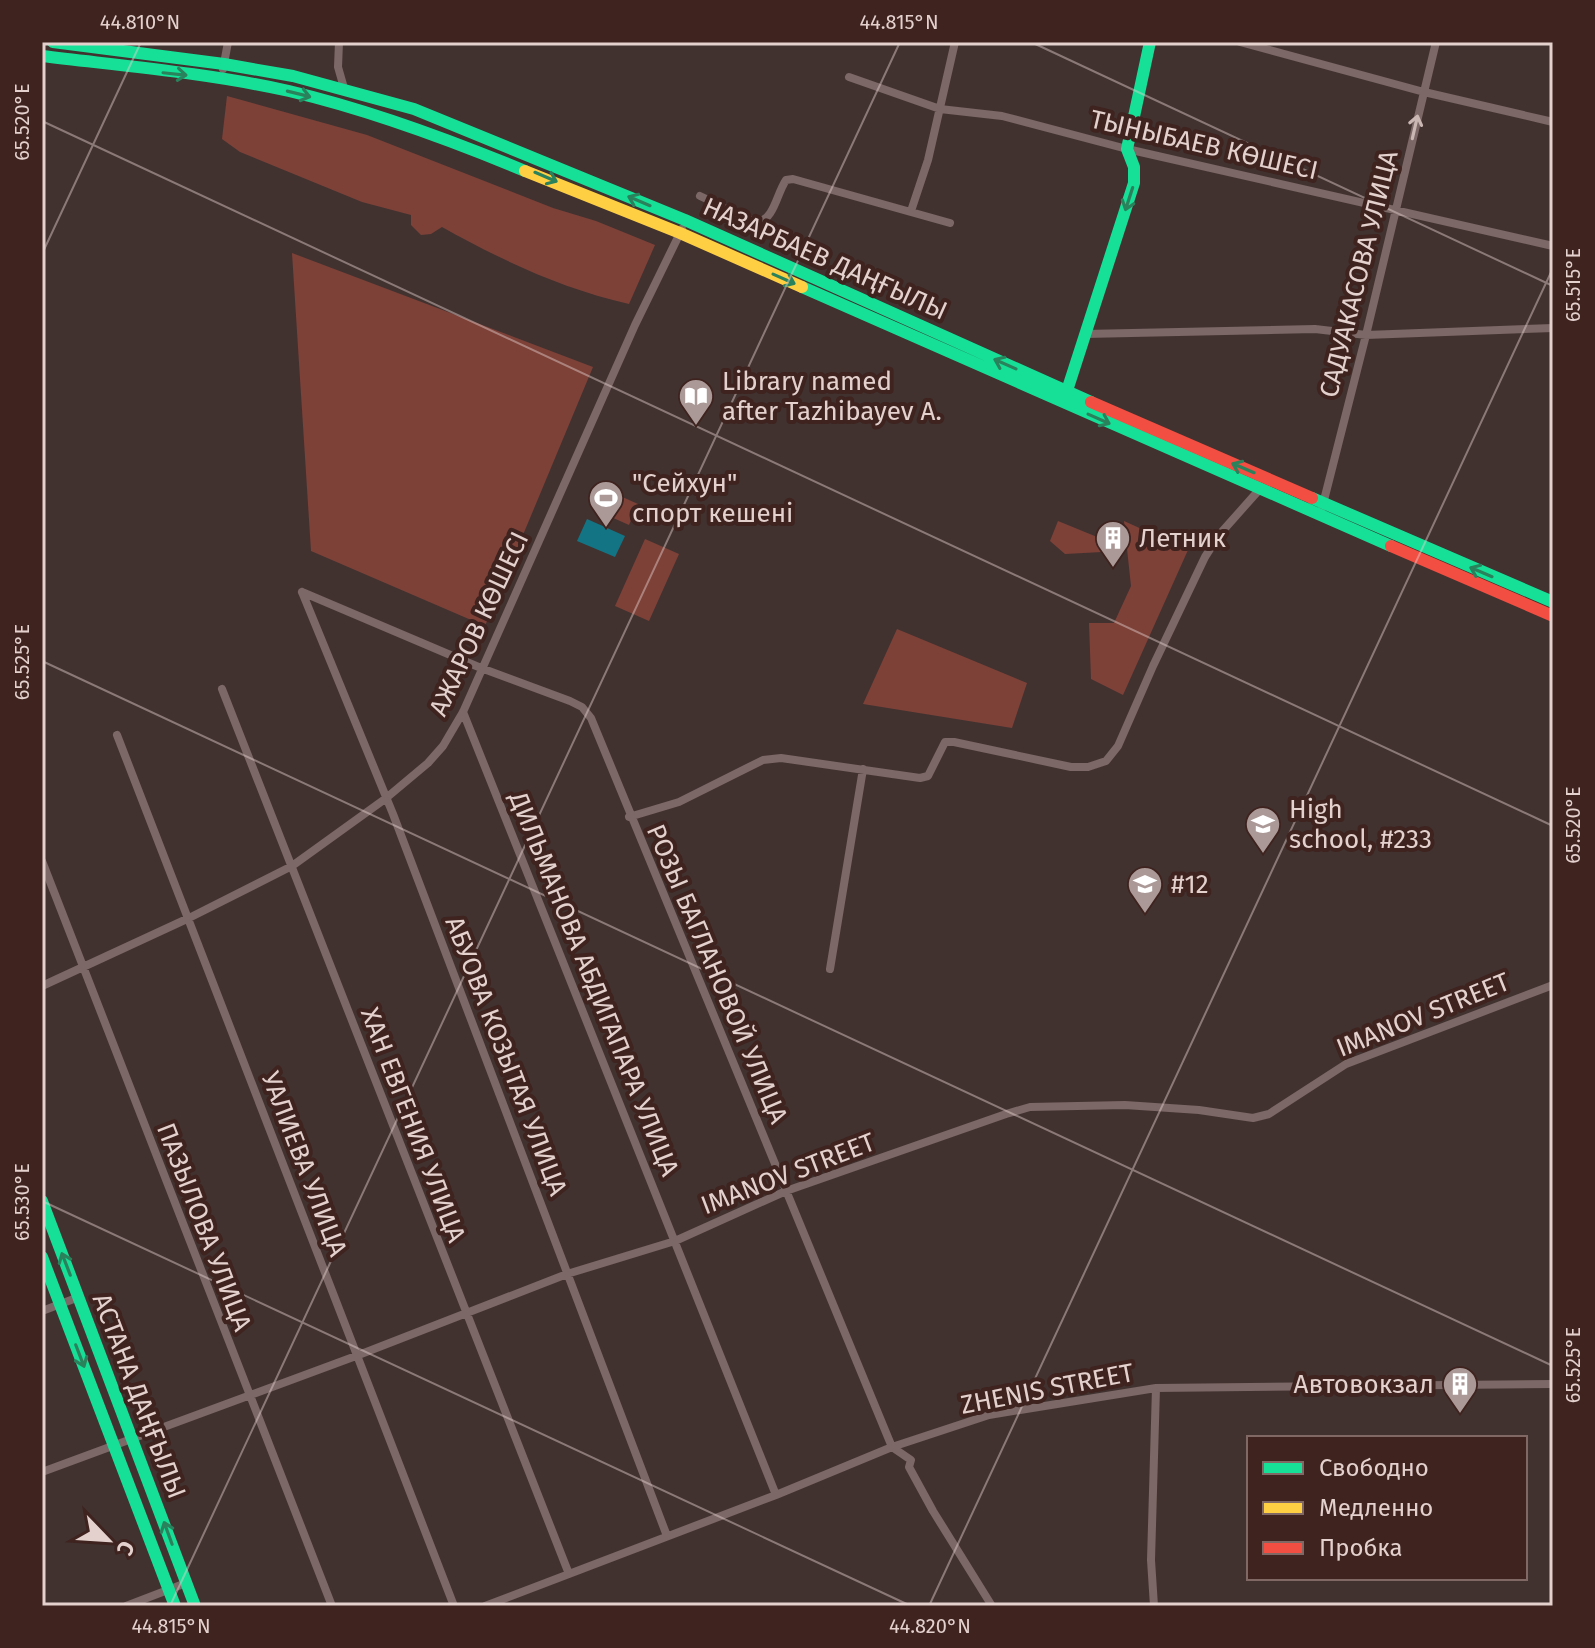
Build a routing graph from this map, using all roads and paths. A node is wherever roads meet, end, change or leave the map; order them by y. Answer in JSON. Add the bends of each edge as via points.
{"nodes":[{"id":1,"x":53,"y":42,"type":"edge"},
{"id":2,"x":228,"y":42,"type":"edge"},
{"id":3,"x":339,"y":42,"type":"edge"},
{"id":4,"x":955,"y":42,"type":"edge"},
{"id":5,"x":1150,"y":42,"type":"edge"},
{"id":6,"x":1240,"y":42,"type":"edge"},
{"id":7,"x":1436,"y":42,"type":"edge"},
{"id":8,"x":42,"y":56,"type":"edge"},
{"id":9,"x":224,"y":64,"type":"junction"},
{"id":10,"x":849,"y":77,"type":"dead end"},
{"id":11,"x":223,"y":79,"type":"junction"},
{"id":12,"x":344,"y":88,"type":"junction"},
{"id":13,"x":1424,"y":92,"type":"junction"},
{"id":14,"x":940,"y":109,"type":"junction"},
{"id":15,"x":1553,"y":122,"type":"edge"},
{"id":16,"x":1127,"y":149,"type":"junction"},
{"id":17,"x":700,"y":196,"type":"dead end"},
{"id":18,"x":1396,"y":210,"type":"junction"},
{"id":19,"x":911,"y":211,"type":"junction"},
{"id":20,"x":950,"y":223,"type":"dead end"},
{"id":21,"x":683,"y":227,"type":"junction"},
{"id":22,"x":1553,"y":246,"type":"edge"},
{"id":23,"x":1553,"y":328,"type":"edge"},
{"id":24,"x":1085,"y":334,"type":"junction"},
{"id":25,"x":1366,"y":335,"type":"junction"},
{"id":26,"x":1064,"y":398,"type":"junction"},
{"id":27,"x":1259,"y":490,"type":"junction"},
{"id":28,"x":1324,"y":502,"type":"junction"},
{"id":29,"x":1320,"y":516,"type":"junction"},
{"id":30,"x":302,"y":592,"type":"joint"},
{"id":31,"x":1553,"y":602,"type":"edge"},
{"id":32,"x":1553,"y":616,"type":"edge"},
{"id":33,"x":481,"y":668,"type":"junction"},
{"id":34,"x":222,"y":689,"type":"dead end"},
{"id":35,"x":463,"y":712,"type":"junction"},
{"id":36,"x":117,"y":735,"type":"dead end"},
{"id":37,"x":863,"y":769,"type":"junction"},
{"id":38,"x":385,"y":799,"type":"junction"},
{"id":39,"x":629,"y":817,"type":"junction"},
{"id":40,"x":42,"y":861,"type":"edge"},
{"id":41,"x":292,"y":866,"type":"junction"},
{"id":42,"x":189,"y":918,"type":"junction"},
{"id":43,"x":82,"y":968,"type":"junction"},
{"id":44,"x":830,"y":969,"type":"dead end"},
{"id":45,"x":1553,"y":985,"type":"edge"},
{"id":46,"x":42,"y":986,"type":"edge"},
{"id":47,"x":786,"y":1191,"type":"junction"},
{"id":48,"x":42,"y":1201,"type":"edge"},
{"id":49,"x":675,"y":1241,"type":"junction"},
{"id":50,"x":42,"y":1257,"type":"edge"},
{"id":51,"x":567,"y":1274,"type":"junction"},
{"id":52,"x":79,"y":1297,"type":"junction"},
{"id":53,"x":60,"y":1305,"type":"junction"},
{"id":54,"x":42,"y":1311,"type":"edge"},
{"id":55,"x":465,"y":1314,"type":"junction"},
{"id":56,"x":356,"y":1356,"type":"junction"},
{"id":57,"x":1553,"y":1384,"type":"edge"},
{"id":58,"x":1156,"y":1388,"type":"junction"},
{"id":59,"x":249,"y":1397,"type":"junction"},
{"id":60,"x":133,"y":1439,"type":"junction"},
{"id":61,"x":115,"y":1445,"type":"junction"},
{"id":62,"x":892,"y":1447,"type":"junction"},
{"id":63,"x":42,"y":1472,"type":"edge"},
{"id":64,"x":776,"y":1495,"type":"junction"},
{"id":65,"x":667,"y":1536,"type":"junction"},
{"id":66,"x":569,"y":1574,"type":"junction"},
{"id":67,"x":186,"y":1583,"type":"junction"},
{"id":68,"x":169,"y":1590,"type":"junction"},
{"id":69,"x":126,"y":1606,"type":"edge"},
{"id":70,"x":175,"y":1606,"type":"edge"},
{"id":71,"x":195,"y":1606,"type":"edge"},
{"id":72,"x":332,"y":1606,"type":"edge"},
{"id":73,"x":454,"y":1606,"type":"edge"},
{"id":74,"x":485,"y":1606,"type":"edge"},
{"id":75,"x":992,"y":1606,"type":"edge"},
{"id":76,"x":1154,"y":1606,"type":"edge"}],
"edges":[{"from":1,"to":9,"type":"main road","name":"НАЗАРБАЕВ ДАҢҒЫЛЫ"},
{"from":2,"to":9,"type":"street"},
{"from":3,"to":12,"type":"street"},
{"from":4,"to":14,"type":"street"},
{"from":5,"to":16,"type":"main road"},
{"from":6,"to":13,"type":"street"},
{"from":7,"to":13,"type":"street","name":"САДУАКАСОВА УЛИЦА"},
{"from":8,"to":11,"type":"main road","name":"НАЗАРБАЕВ ДАҢҒЫЛЫ","one_way":true},
{"from":9,"to":11,"type":"street"},
{"from":9,"to":12,"type":"main road","name":"НАЗАРБАЕВ ДАҢҒЫЛЫ"},
{"from":10,"to":14,"type":"street","name":"ТЫНЫБАЕВ КӨШЕСІ"},
{"from":11,"to":21,"type":"main road","name":"НАЗАРБАЕВ ДАҢҒЫЛЫ","one_way":true,"via":[[350,107]]},
{"from":21,"to":12,"type":"main road","name":"НАЗАРБАЕВ ДАҢҒЫЛЫ","one_way":true,"via":[[414,109]]},
{"from":13,"to":15,"type":"street"},
{"from":18,"to":13,"type":"street","name":"САДУАКАСОВА УЛИЦА","one_way":true},
{"from":14,"to":16,"type":"street","name":"ТЫНЫБАЕВ КӨШЕСІ","via":[[1002,116]]},
{"from":14,"to":19,"type":"street"},
{"from":16,"to":18,"type":"street","name":"ТЫНЫБАЕВ КӨШЕСІ"},
{"from":16,"to":24,"type":"main road","one_way":true,"via":[[1134,183]]},
{"from":17,"to":19,"type":"street","via":[[757,223],[765,221],[786,180],[793,179]]},
{"from":18,"to":22,"type":"street","name":"ТЫНЫБАЕВ КӨШЕСІ"},
{"from":18,"to":25,"type":"street","name":"САДУАКАСОВА УЛИЦА"},
{"from":19,"to":20,"type":"street"},
{"from":21,"to":26,"type":"main road","name":"НАЗАРБАЕВ ДАҢҒЫЛЫ"},
{"from":21,"to":33,"type":"street","name":"АЖАРОВ КӨШЕСІ"},
{"from":23,"to":25,"type":"street"},
{"from":24,"to":25,"type":"street","via":[[1315,329]]},
{"from":24,"to":26,"type":"main road"},
{"from":25,"to":28,"type":"street","name":"САДУАКАСОВА УЛИЦА"},
{"from":26,"to":27,"type":"main road","name":"НАЗАРБАЕВ ДАҢҒЫЛЫ","one_way":true},
{"from":28,"to":26,"type":"main road","name":"НАЗАРБАЕВ ДАҢҒЫЛЫ","one_way":true},
{"from":27,"to":29,"type":"main road","name":"НАЗАРБАЕВ ДАҢҒЫЛЫ"},
{"from":27,"to":37,"type":"street","via":[[1205,557],[1118,746],[1106,761],[1071,767],[945,742],[928,776]]},
{"from":28,"to":29,"type":"street","name":"САДУАКАСОВА УЛИЦА"},
{"from":31,"to":28,"type":"main road","name":"НАЗАРБАЕВ ДАҢҒЫЛЫ","one_way":true},
{"from":29,"to":32,"type":"main road","name":"НАЗАРБАЕВ ДАҢҒЫЛЫ"},
{"from":30,"to":33,"type":"street","name":"РОЗЫ БАГЛАНОВОЙ УЛИЦА"},
{"from":30,"to":38,"type":"street","name":"АБУОВА КОЗЫТАЯ УЛИЦА"},
{"from":33,"to":35,"type":"street","name":"АЖАРОВ КӨШЕСІ"},
{"from":33,"to":39,"type":"street","name":"РОЗЫ БАГЛАНОВОЙ УЛИЦА","via":[[582,707]]},
{"from":34,"to":41,"type":"street","name":"ХАН ЕВГЕНИЯ УЛИЦА"},
{"from":35,"to":38,"type":"street","name":"АЖАРОВ КӨШЕСІ","via":[[428,763]]},
{"from":35,"to":49,"type":"street","name":"ДИЛЬМАНОВА АБДИГАПАРА УЛИЦА"},
{"from":36,"to":42,"type":"street","name":"УАЛИЕВА УЛИЦА"},
{"from":37,"to":39,"type":"street","via":[[763,760],[679,802]]},
{"from":37,"to":44,"type":"street"},
{"from":38,"to":41,"type":"street","name":"АЖАРОВ КӨШЕСІ"},
{"from":38,"to":51,"type":"street","name":"АБУОВА КОЗЫТАЯ УЛИЦА"},
{"from":39,"to":47,"type":"street","name":"РОЗЫ БАГЛАНОВОЙ УЛИЦА"},
{"from":40,"to":43,"type":"street","name":"ПАЗЫЛОВА УЛИЦА"},
{"from":41,"to":42,"type":"street","name":"АЖАРОВ КӨШЕСІ"},
{"from":41,"to":55,"type":"street","name":"ХАН ЕВГЕНИЯ УЛИЦА"},
{"from":42,"to":43,"type":"street","name":"АЖАРОВ КӨШЕСІ"},
{"from":42,"to":56,"type":"street","name":"УАЛИЕВА УЛИЦА"},
{"from":43,"to":46,"type":"street","name":"АЖАРОВ КӨШЕСІ"},
{"from":43,"to":59,"type":"street","name":"ПАЗЫЛОВА УЛИЦА"},
{"from":45,"to":47,"type":"street","name":"IMANOV STREET","via":[[1346,1064],[1269,1114],[1253,1118],[1125,1105],[1030,1107]]},
{"from":47,"to":49,"type":"street","name":"IMANOV STREET"},
{"from":47,"to":62,"type":"street","name":"РОЗЫ БАГЛАНОВОЙ УЛИЦА"},
{"from":52,"to":48,"type":"main road","name":"АСТАНА ДАҢҒЫЛЫ","one_way":true},
{"from":49,"to":51,"type":"street","name":"IMANOV STREET"},
{"from":49,"to":64,"type":"street","name":"ДИЛЬМАНОВА АБДИГАПАРА УЛИЦА"},
{"from":50,"to":53,"type":"main road","name":"АСТАНА ДАҢҒЫЛЫ"},
{"from":51,"to":55,"type":"street","name":"IMANOV STREET"},
{"from":51,"to":65,"type":"street","name":"АБУОВА КОЗЫТАЯ УЛИЦА"},
{"from":52,"to":53,"type":"street"},
{"from":52,"to":60,"type":"main road","name":"АСТАНА ДАҢҒЫЛЫ"},
{"from":53,"to":54,"type":"street"},
{"from":53,"to":61,"type":"main road","name":"АСТАНА ДАҢҒЫЛЫ","one_way":true},
{"from":55,"to":56,"type":"street","name":"IMANOV STREET"},
{"from":55,"to":66,"type":"street","name":"ХАН ЕВГЕНИЯ УЛИЦА"},
{"from":56,"to":59,"type":"street","name":"IMANOV STREET"},
{"from":56,"to":73,"type":"street","name":"УАЛИЕВА УЛИЦА"},
{"from":57,"to":58,"type":"street","name":"ZHENIS STREET"},
{"from":58,"to":62,"type":"street","name":"ZHENIS STREET","via":[[989,1415]]},
{"from":58,"to":76,"type":"street"},
{"from":59,"to":60,"type":"street","name":"IMANOV STREET"},
{"from":59,"to":72,"type":"street","name":"ПАЗЫЛОВА УЛИЦА"},
{"from":60,"to":61,"type":"street","name":"IMANOV STREET"},
{"from":67,"to":60,"type":"main road","name":"АСТАНА ДАҢҒЫЛЫ","one_way":true},
{"from":61,"to":63,"type":"street","name":"IMANOV STREET"},
{"from":61,"to":68,"type":"main road","name":"АСТАНА ДАҢҒЫЛЫ"},
{"from":62,"to":64,"type":"street","name":"ZHENIS STREET"},
{"from":62,"to":75,"type":"street","name":"РОЗЫ БАГЛАНОВОЙ УЛИЦА","via":[[911,1460],[909,1467],[933,1511]]},
{"from":64,"to":65,"type":"street","name":"ZHENIS STREET"},
{"from":65,"to":66,"type":"street","name":"ZHENIS STREET"},
{"from":66,"to":74,"type":"street","name":"ZHENIS STREET"},
{"from":67,"to":68,"type":"street"},
{"from":67,"to":71,"type":"main road","name":"АСТАНА ДАҢҒЫЛЫ"},
{"from":68,"to":69,"type":"street"},
{"from":68,"to":70,"type":"main road","name":"АСТАНА ДАҢҒЫЛЫ"}]}
